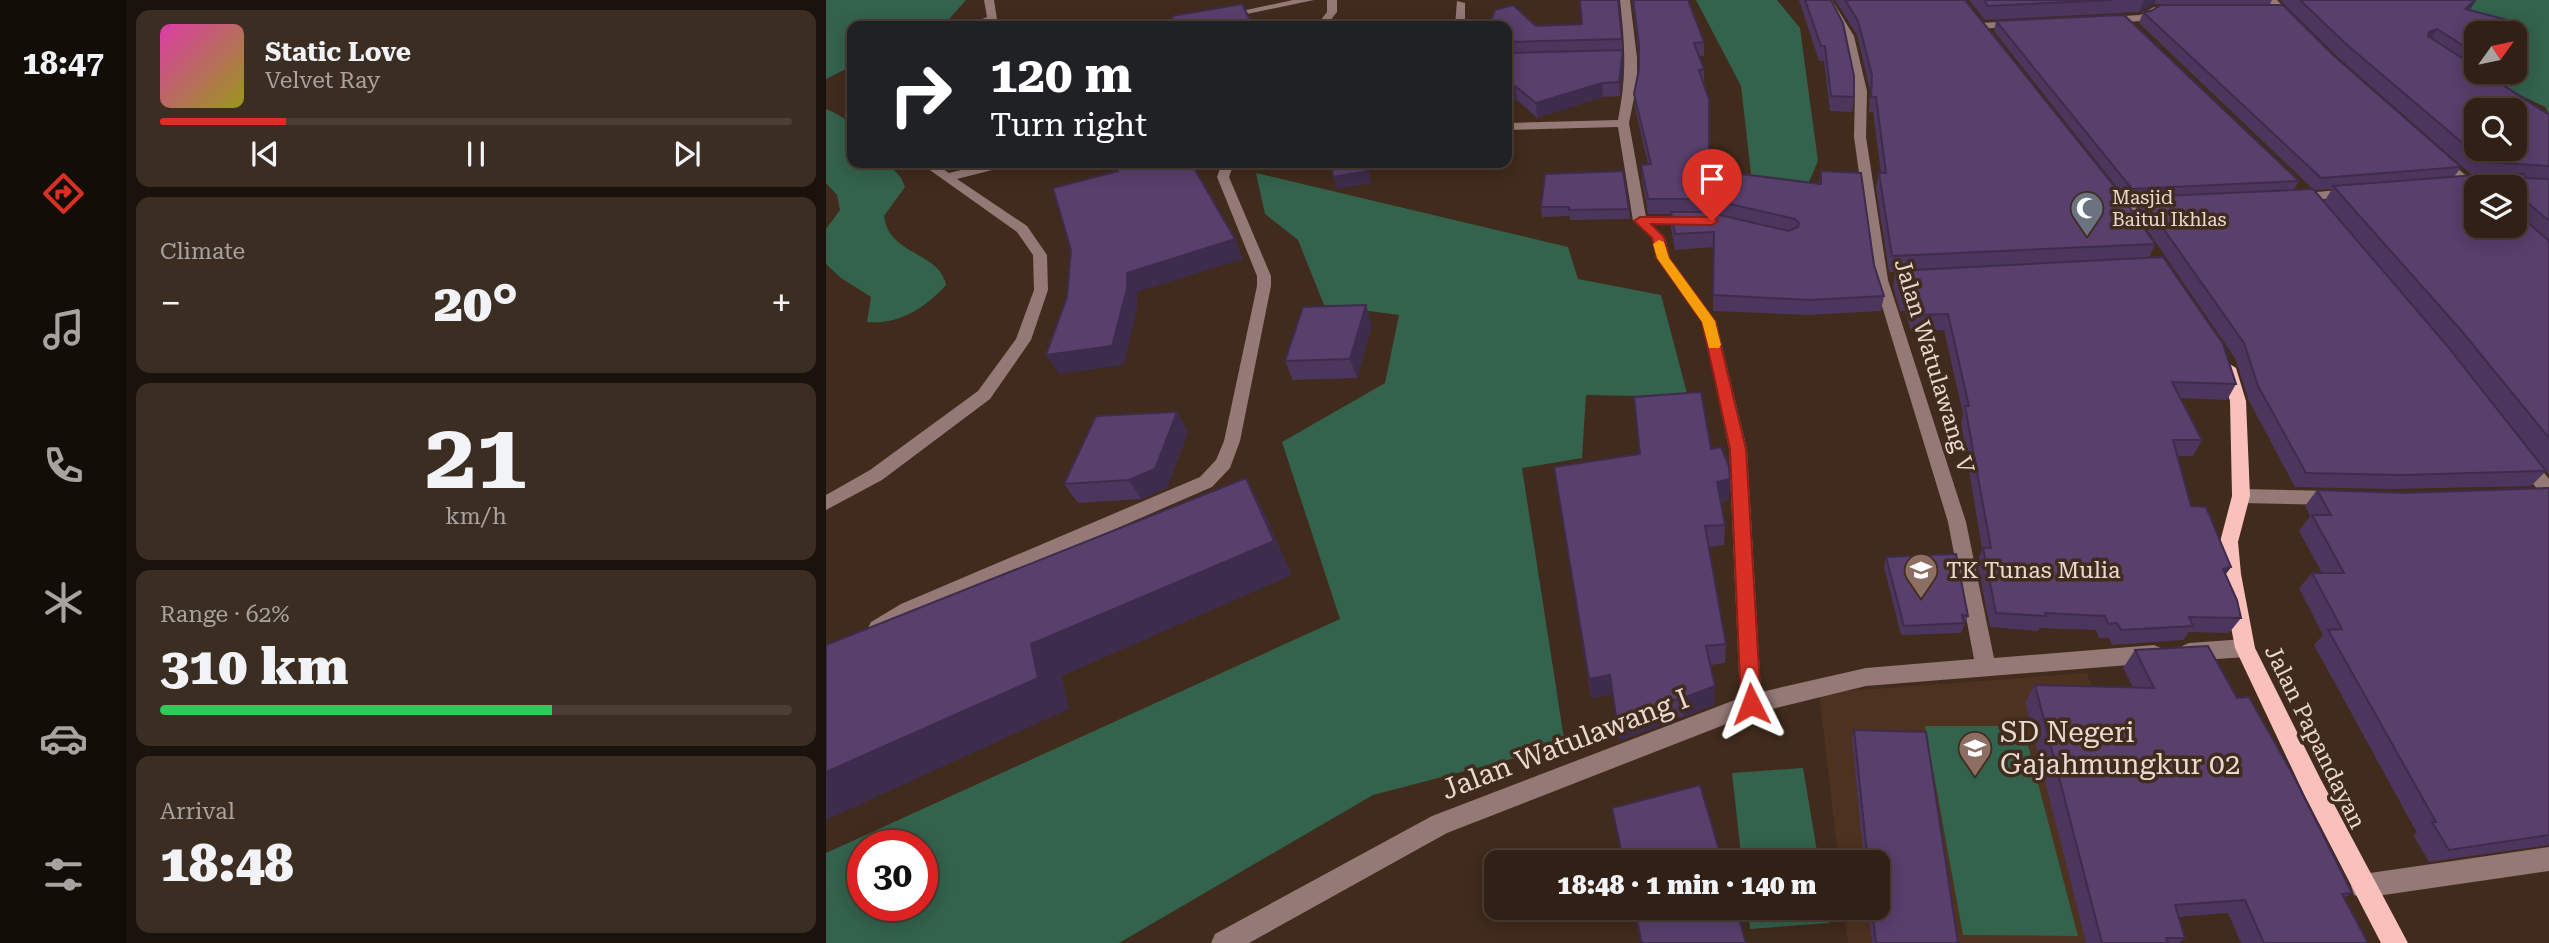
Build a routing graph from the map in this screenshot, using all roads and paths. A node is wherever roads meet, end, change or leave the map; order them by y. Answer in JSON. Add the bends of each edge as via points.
{"nodes":[{"id":1,"x":989,"y":0,"type":"edge"},
{"id":2,"x":1310,"y":0,"type":"edge"},
{"id":3,"x":1332,"y":0,"type":"edge"},
{"id":4,"x":1625,"y":0,"type":"edge"},
{"id":5,"x":1827,"y":0,"type":"edge"},
{"id":6,"x":2146,"y":0,"type":"edge"},
{"id":7,"x":1460,"y":3,"type":"dead end"},
{"id":8,"x":2273,"y":7,"type":"edge"},
{"id":9,"x":1967,"y":9,"type":"edge"},
{"id":10,"x":2154,"y":10,"type":"junction"},
{"id":11,"x":2179,"y":10,"type":"edge"},
{"id":12,"x":1207,"y":19,"type":"edge"},
{"id":13,"x":2125,"y":19,"type":"junction"},
{"id":14,"x":2099,"y":20,"type":"edge"},
{"id":15,"x":992,"y":21,"type":"edge"},
{"id":16,"x":1325,"y":21,"type":"edge"},
{"id":17,"x":1460,"y":21,"type":"edge"},
{"id":18,"x":2032,"y":24,"type":"edge"},
{"id":19,"x":1979,"y":26,"type":"junction"},
{"id":20,"x":2135,"y":28,"type":"edge"},
{"id":21,"x":2306,"y":36,"type":"edge"},
{"id":22,"x":1995,"y":47,"type":"edge"},
{"id":23,"x":1623,"y":123,"type":"junction"},
{"id":24,"x":1512,"y":127,"type":"edge"},
{"id":25,"x":2430,"y":149,"type":"edge"},
{"id":26,"x":934,"y":168,"type":"edge"},
{"id":27,"x":984,"y":168,"type":"edge"},
{"id":28,"x":1226,"y":168,"type":"edge"},
{"id":29,"x":948,"y":177,"type":"junction"},
{"id":30,"x":2464,"y":180,"type":"edge"},
{"id":31,"x":2305,"y":192,"type":"junction"},
{"id":32,"x":2363,"y":192,"type":"edge"},
{"id":33,"x":2283,"y":198,"type":"edge"},
{"id":34,"x":2118,"y":202,"type":"joint"},
{"id":35,"x":2176,"y":204,"type":"edge"},
{"id":36,"x":2325,"y":215,"type":"edge"},
{"id":37,"x":1707,"y":220,"type":"edge"},
{"id":38,"x":1640,"y":221,"type":"junction"},
{"id":39,"x":2135,"y":227,"type":"edge"},
{"id":40,"x":2218,"y":349,"type":"edge"},
{"id":41,"x":2515,"y":449,"type":"edge"},
{"id":42,"x":2549,"y":493,"type":"edge"},
{"id":43,"x":2523,"y":495,"type":"edge"},
{"id":44,"x":2241,"y":496,"type":"junction"},
{"id":45,"x":2350,"y":498,"type":"edge"},
{"id":46,"x":826,"y":503,"type":"edge"},
{"id":47,"x":861,"y":637,"type":"edge"},
{"id":48,"x":2245,"y":648,"type":"junction"},
{"id":49,"x":1985,"y":665,"type":"junction"},
{"id":50,"x":1751,"y":704,"type":"junction"},
{"id":51,"x":2549,"y":859,"type":"edge"},
{"id":52,"x":2363,"y":886,"type":"junction"},
{"id":53,"x":1224,"y":943,"type":"edge"},
{"id":54,"x":2395,"y":943,"type":"edge"}],
"edges":[{"from":1,"to":15,"type":"street"},
{"from":2,"to":12,"type":"street"},
{"from":3,"to":16,"type":"street","via":[[1332,12]]},
{"from":4,"to":23,"type":"street","via":[[1625,58],[1631,83]]},
{"from":5,"to":49,"type":"street","name":"Jalan Watulawang V","via":[[1849,36],[1861,90],[1860,137],[1887,280],[1957,522]]},
{"from":6,"to":10,"type":"street"},
{"from":7,"to":17,"type":"street"},
{"from":8,"to":21,"type":"street"},
{"from":9,"to":19,"type":"main road"},
{"from":10,"to":11,"type":"street"},
{"from":10,"to":13,"type":"street","via":[[2142,18]]},
{"from":13,"to":14,"type":"street"},
{"from":13,"to":20,"type":"street"},
{"from":18,"to":19,"type":"street"},
{"from":19,"to":22,"type":"main road"},
{"from":23,"to":24,"type":"street"},
{"from":23,"to":38,"type":"street"},
{"from":25,"to":30,"type":"street"},
{"from":26,"to":29,"type":"street"},
{"from":27,"to":29,"type":"street"},
{"from":28,"to":47,"type":"street","via":[[1223,177],[1264,276],[1224,463],[1206,482],[908,610]]},
{"from":29,"to":46,"type":"street","via":[[1021,229],[1040,255],[1041,290],[1023,340],[984,395],[876,475]]},
{"from":31,"to":32,"type":"street"},
{"from":31,"to":33,"type":"street"},
{"from":31,"to":36,"type":"street"},
{"from":34,"to":35,"type":"street"},
{"from":34,"to":39,"type":"main road"},
{"from":37,"to":38,"type":"street"},
{"from":38,"to":50,"type":"street","via":[[1658,237],[1663,258],[1709,321],[1738,449]]},
{"from":40,"to":44,"type":"main road","name":"Jalan Papandayan","via":[[2238,401]]},
{"from":41,"to":42,"type":"street"},
{"from":42,"to":43,"type":"street"},
{"from":44,"to":45,"type":"street"},
{"from":44,"to":48,"type":"main road","name":"Jalan Papandayan","via":[[2229,542]]},
{"from":48,"to":49,"type":"street","name":"Jalan Watulawang I"},
{"from":48,"to":52,"type":"main road","name":"Jalan Papandayan"},
{"from":49,"to":50,"type":"street","name":"Jalan Watulawang I","via":[[1866,677]]},
{"from":50,"to":53,"type":"street","name":"Jalan Watulawang I","via":[[1440,824]]},
{"from":51,"to":52,"type":"street"},
{"from":52,"to":54,"type":"main road","name":"Jalan Papandayan"}]}
